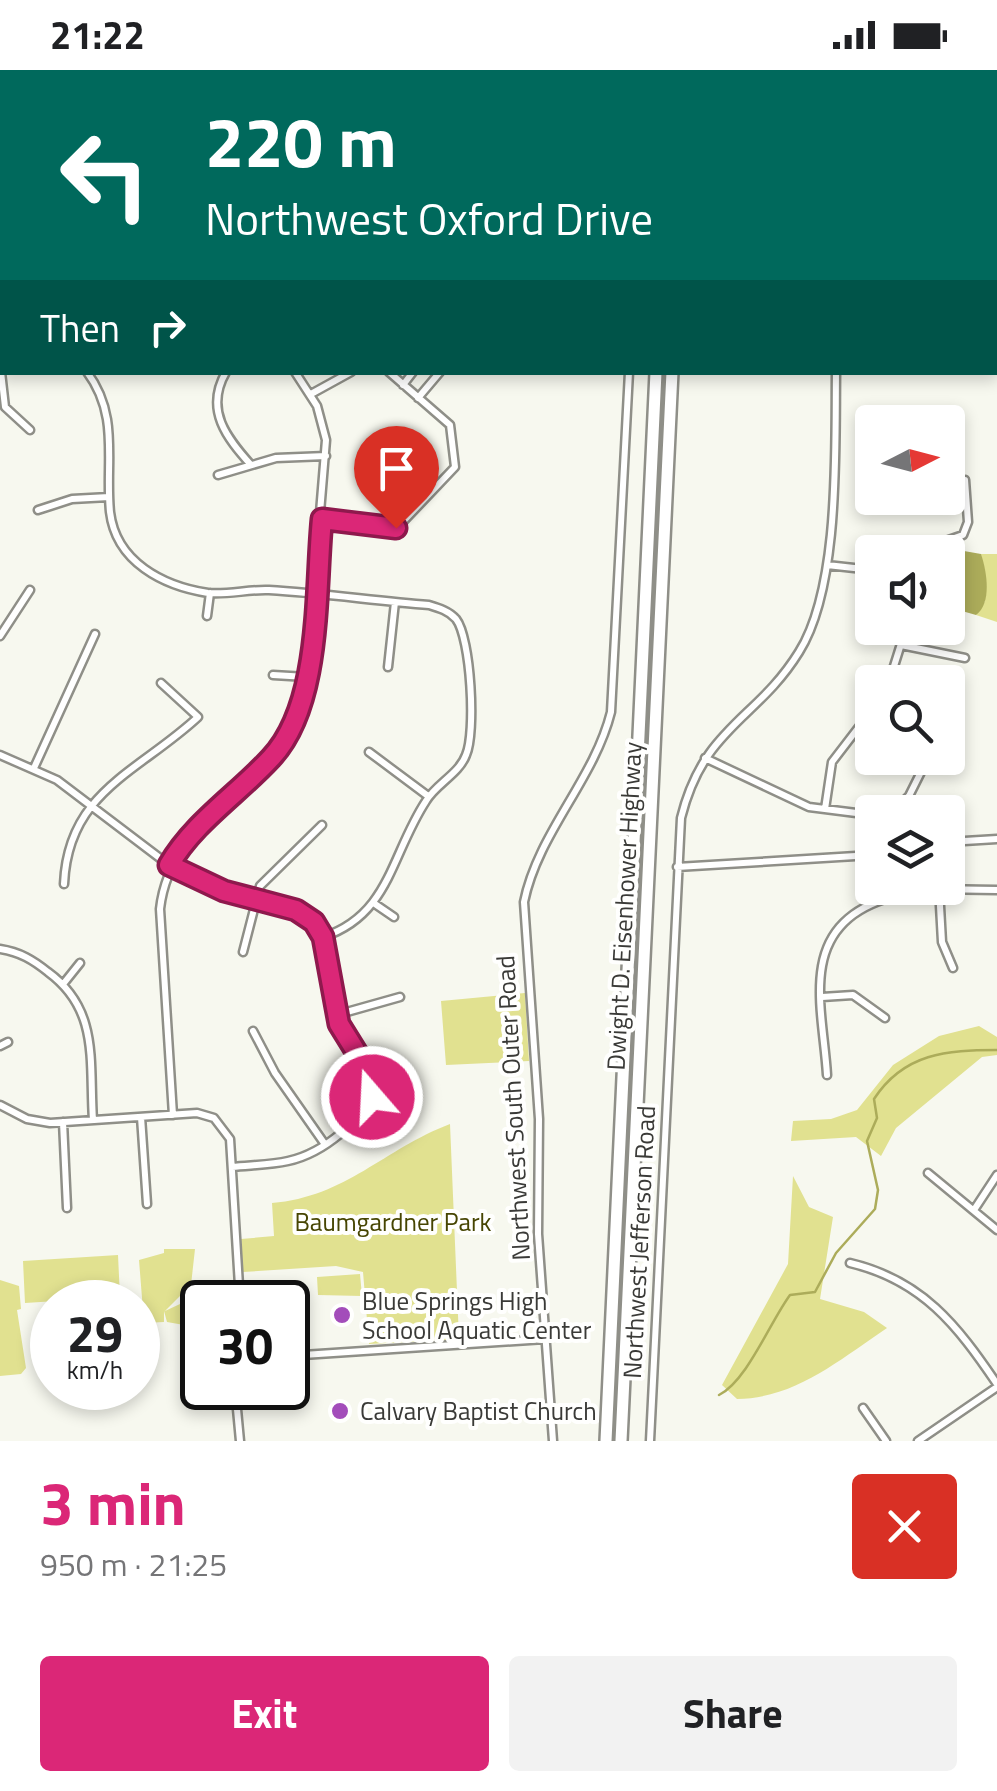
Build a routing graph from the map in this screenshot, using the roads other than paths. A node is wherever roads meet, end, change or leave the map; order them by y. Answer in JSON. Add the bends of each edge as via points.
{"nodes":[{"id":1,"x":1,"y":375,"type":"edge"},
{"id":2,"x":89,"y":375,"type":"edge"},
{"id":3,"x":225,"y":375,"type":"edge"},
{"id":4,"x":297,"y":375,"type":"edge"},
{"id":5,"x":345,"y":375,"type":"edge"},
{"id":6,"x":391,"y":375,"type":"edge"},
{"id":7,"x":411,"y":375,"type":"edge"},
{"id":8,"x":437,"y":375,"type":"edge"},
{"id":9,"x":629,"y":375,"type":"edge"},
{"id":10,"x":656,"y":375,"type":"edge"},
{"id":11,"x":672,"y":375,"type":"edge"},
{"id":12,"x":836,"y":375,"type":"edge"},
{"id":13,"x":403,"y":385,"type":"junction"},
{"id":14,"x":311,"y":394,"type":"junction"},
{"id":15,"x":418,"y":398,"type":"junction"},
{"id":16,"x":30,"y":430,"type":"dead end"},
{"id":17,"x":326,"y":456,"type":"junction"},
{"id":18,"x":252,"y":466,"type":"junction"},
{"id":19,"x":218,"y":475,"type":"dead end"},
{"id":20,"x":966,"y":480,"type":"dead end"},
{"id":21,"x":109,"y":497,"type":"junction"},
{"id":22,"x":38,"y":510,"type":"dead end"},
{"id":23,"x":322,"y":519,"type":"junction"},
{"id":24,"x":960,"y":535,"type":"edge"},
{"id":25,"x":827,"y":565,"type":"junction"},
{"id":26,"x":855,"y":568,"type":"edge"},
{"id":27,"x":30,"y":590,"type":"dead end"},
{"id":28,"x":210,"y":593,"type":"junction"},
{"id":29,"x":314,"y":595,"type":"junction"},
{"id":30,"x":395,"y":602,"type":"junction"},
{"id":31,"x":207,"y":616,"type":"dead end"},
{"id":32,"x":94,"y":634,"type":"dead end"},
{"id":33,"x":0,"y":636,"type":"edge"},
{"id":34,"x":901,"y":645,"type":"joint"},
{"id":35,"x":965,"y":658,"type":"dead end"},
{"id":36,"x":894,"y":665,"type":"edge"},
{"id":37,"x":388,"y":667,"type":"dead end"},
{"id":38,"x":274,"y":675,"type":"dead end"},
{"id":39,"x":307,"y":677,"type":"junction"},
{"id":40,"x":161,"y":683,"type":"dead end"},
{"id":41,"x":855,"y":732,"type":"edge"},
{"id":42,"x":368,"y":752,"type":"dead end"},
{"id":43,"x":0,"y":755,"type":"edge"},
{"id":44,"x":705,"y":758,"type":"junction"},
{"id":45,"x":34,"y":768,"type":"junction"},
{"id":46,"x":428,"y":796,"type":"junction"},
{"id":47,"x":92,"y":806,"type":"junction"},
{"id":48,"x":825,"y":810,"type":"junction"},
{"id":49,"x":855,"y":813,"type":"edge"},
{"id":50,"x":322,"y":825,"type":"dead end"},
{"id":51,"x":997,"y":839,"type":"edge"},
{"id":52,"x":965,"y":841,"type":"edge"},
{"id":53,"x":855,"y":857,"type":"edge"},
{"id":54,"x":169,"y":865,"type":"junction"},
{"id":55,"x":677,"y":868,"type":"junction"},
{"id":56,"x":64,"y":884,"type":"dead end"},
{"id":57,"x":965,"y":890,"type":"edge"},
{"id":58,"x":997,"y":890,"type":"edge"},
{"id":59,"x":256,"y":900,"type":"junction"},
{"id":60,"x":375,"y":904,"type":"junction"},
{"id":61,"x":869,"y":905,"type":"edge"},
{"id":62,"x":940,"y":905,"type":"edge"},
{"id":63,"x":394,"y":917,"type":"dead end"},
{"id":64,"x":323,"y":937,"type":"junction"},
{"id":65,"x":0,"y":949,"type":"edge"},
{"id":66,"x":243,"y":952,"type":"dead end"},
{"id":67,"x":80,"y":963,"type":"dead end"},
{"id":68,"x":953,"y":968,"type":"dead end"},
{"id":69,"x":64,"y":984,"type":"junction"},
{"id":70,"x":400,"y":997,"type":"dead end"},
{"id":71,"x":822,"y":997,"type":"junction"},
{"id":72,"x":336,"y":1015,"type":"junction"},
{"id":73,"x":885,"y":1018,"type":"dead end"},
{"id":74,"x":254,"y":1031,"type":"dead end"},
{"id":75,"x":827,"y":1075,"type":"dead end"},
{"id":76,"x":407,"y":1084,"type":"dead end"},
{"id":77,"x":374,"y":1085,"type":"junction"},
{"id":78,"x":0,"y":1106,"type":"edge"},
{"id":79,"x":173,"y":1115,"type":"junction"},
{"id":80,"x":141,"y":1117,"type":"junction"},
{"id":81,"x":93,"y":1120,"type":"junction"},
{"id":82,"x":63,"y":1122,"type":"junction"},
{"id":83,"x":324,"y":1142,"type":"junction"},
{"id":84,"x":232,"y":1167,"type":"junction"},
{"id":85,"x":928,"y":1173,"type":"dead end"},
{"id":86,"x":997,"y":1175,"type":"edge"},
{"id":87,"x":146,"y":1204,"type":"dead end"},
{"id":88,"x":67,"y":1208,"type":"dead end"},
{"id":89,"x":974,"y":1210,"type":"junction"},
{"id":90,"x":997,"y":1230,"type":"edge"},
{"id":91,"x":850,"y":1263,"type":"dead end"},
{"id":92,"x":239,"y":1280,"type":"edge"},
{"id":93,"x":545,"y":1339,"type":"junction"},
{"id":94,"x":310,"y":1355,"type":"edge"},
{"id":95,"x":997,"y":1385,"type":"edge"},
{"id":96,"x":864,"y":1408,"type":"dead end"},
{"id":97,"x":237,"y":1410,"type":"edge"},
{"id":98,"x":239,"y":1440,"type":"edge"},
{"id":99,"x":553,"y":1441,"type":"edge"},
{"id":100,"x":606,"y":1441,"type":"edge"},
{"id":101,"x":621,"y":1441,"type":"edge"},
{"id":102,"x":650,"y":1441,"type":"edge"},
{"id":103,"x":886,"y":1441,"type":"edge"},
{"id":104,"x":918,"y":1441,"type":"edge"}],
"edges":[{"from":1,"to":16,"type":"street","via":[[4,407]]},
{"from":2,"to":21,"type":"street","via":[[109,424]]},
{"from":3,"to":18,"type":"street","via":[[218,394],[222,430]]},
{"from":4,"to":14,"type":"street"},
{"from":5,"to":14,"type":"street"},
{"from":6,"to":13,"type":"street"},
{"from":7,"to":13,"type":"street"},
{"from":8,"to":15,"type":"street"},
{"from":9,"to":93,"type":"street","name":"Northwest South Outer Road","via":[[611,712],[532,871],[524,902]]},
{"from":10,"to":100,"type":"highway","name":"Dwight D. Eisenhower Highway"},
{"from":11,"to":101,"type":"highway","name":"Dwight D. Eisenhower Highway"},
{"from":12,"to":25,"type":"street","name":"Northwest Jefferson Road"},
{"from":13,"to":15,"type":"street"},
{"from":14,"to":17,"type":"street"},
{"from":15,"to":23,"type":"street","via":[[450,425],[453,471],[396,528]]},
{"from":17,"to":18,"type":"street"},
{"from":17,"to":23,"type":"street"},
{"from":18,"to":19,"type":"street"},
{"from":20,"to":24,"type":"street","via":[[968,522]]},
{"from":21,"to":22,"type":"street"},
{"from":21,"to":28,"type":"street","via":[[117,536],[134,560],[158,579]]},
{"from":23,"to":29,"type":"street"},
{"from":25,"to":26,"type":"street"},
{"from":25,"to":44,"type":"street","name":"Northwest Jefferson Road","via":[[819,608],[799,652]]},
{"from":27,"to":33,"type":"street"},
{"from":28,"to":29,"type":"street"},
{"from":28,"to":31,"type":"street"},
{"from":29,"to":30,"type":"street"},
{"from":29,"to":39,"type":"street"},
{"from":30,"to":37,"type":"street"},
{"from":30,"to":46,"type":"street","via":[[447,611],[465,640],[470,744],[462,763]]},
{"from":32,"to":45,"type":"street"},
{"from":34,"to":35,"type":"street"},
{"from":34,"to":36,"type":"street"},
{"from":38,"to":39,"type":"street"},
{"from":39,"to":54,"type":"street","via":[[289,736]]},
{"from":40,"to":47,"type":"street","via":[[198,717],[112,781]]},
{"from":41,"to":48,"type":"street","via":[[832,762]]},
{"from":42,"to":46,"type":"street"},
{"from":43,"to":45,"type":"street"},
{"from":44,"to":48,"type":"street"},
{"from":44,"to":55,"type":"street","name":"Northwest Jefferson Road","via":[[681,818]]},
{"from":45,"to":47,"type":"street"},
{"from":46,"to":60,"type":"street"},
{"from":47,"to":54,"type":"street"},
{"from":47,"to":56,"type":"street","via":[[72,836]]},
{"from":48,"to":49,"type":"street"},
{"from":50,"to":59,"type":"street","via":[[266,878]]},
{"from":51,"to":52,"type":"street"},
{"from":53,"to":55,"type":"street"},
{"from":54,"to":59,"type":"street"},
{"from":54,"to":79,"type":"street","via":[[160,909]]},
{"from":55,"to":102,"type":"street","name":"Northwest Jefferson Road"},
{"from":57,"to":58,"type":"street"},
{"from":59,"to":64,"type":"street","via":[[306,915]]},
{"from":59,"to":66,"type":"street"},
{"from":60,"to":63,"type":"street"},
{"from":60,"to":64,"type":"street","via":[[350,927]]},
{"from":61,"to":71,"type":"street","via":[[853,914],[828,946]]},
{"from":62,"to":68,"type":"street","via":[[944,949]]},
{"from":64,"to":72,"type":"street"},
{"from":65,"to":69,"type":"street","via":[[23,955]]},
{"from":67,"to":69,"type":"street"},
{"from":69,"to":81,"type":"street","via":[[86,1019]]},
{"from":70,"to":72,"type":"street"},
{"from":71,"to":73,"type":"street","via":[[853,995]]},
{"from":71,"to":75,"type":"street"},
{"from":72,"to":77,"type":"street"},
{"from":74,"to":83,"type":"street","via":[[286,1092]]},
{"from":76,"to":77,"type":"street"},
{"from":77,"to":83,"type":"street","via":[[366,1110]]},
{"from":78,"to":82,"type":"street","via":[[26,1120]]},
{"from":79,"to":80,"type":"street"},
{"from":79,"to":84,"type":"street","via":[[206,1115],[222,1125]]},
{"from":80,"to":81,"type":"street"},
{"from":80,"to":87,"type":"street"},
{"from":81,"to":82,"type":"street"},
{"from":82,"to":88,"type":"street"},
{"from":83,"to":84,"type":"street","via":[[291,1160]]},
{"from":84,"to":92,"type":"street"},
{"from":85,"to":89,"type":"street"},
{"from":86,"to":89,"type":"street"},
{"from":89,"to":90,"type":"street"},
{"from":91,"to":95,"type":"street","via":[[887,1274],[931,1300],[964,1334]]},
{"from":93,"to":94,"type":"street"},
{"from":93,"to":99,"type":"street","name":"Northwest South Outer Road"},
{"from":95,"to":104,"type":"street"},
{"from":96,"to":103,"type":"street"},
{"from":97,"to":98,"type":"street"}]}
